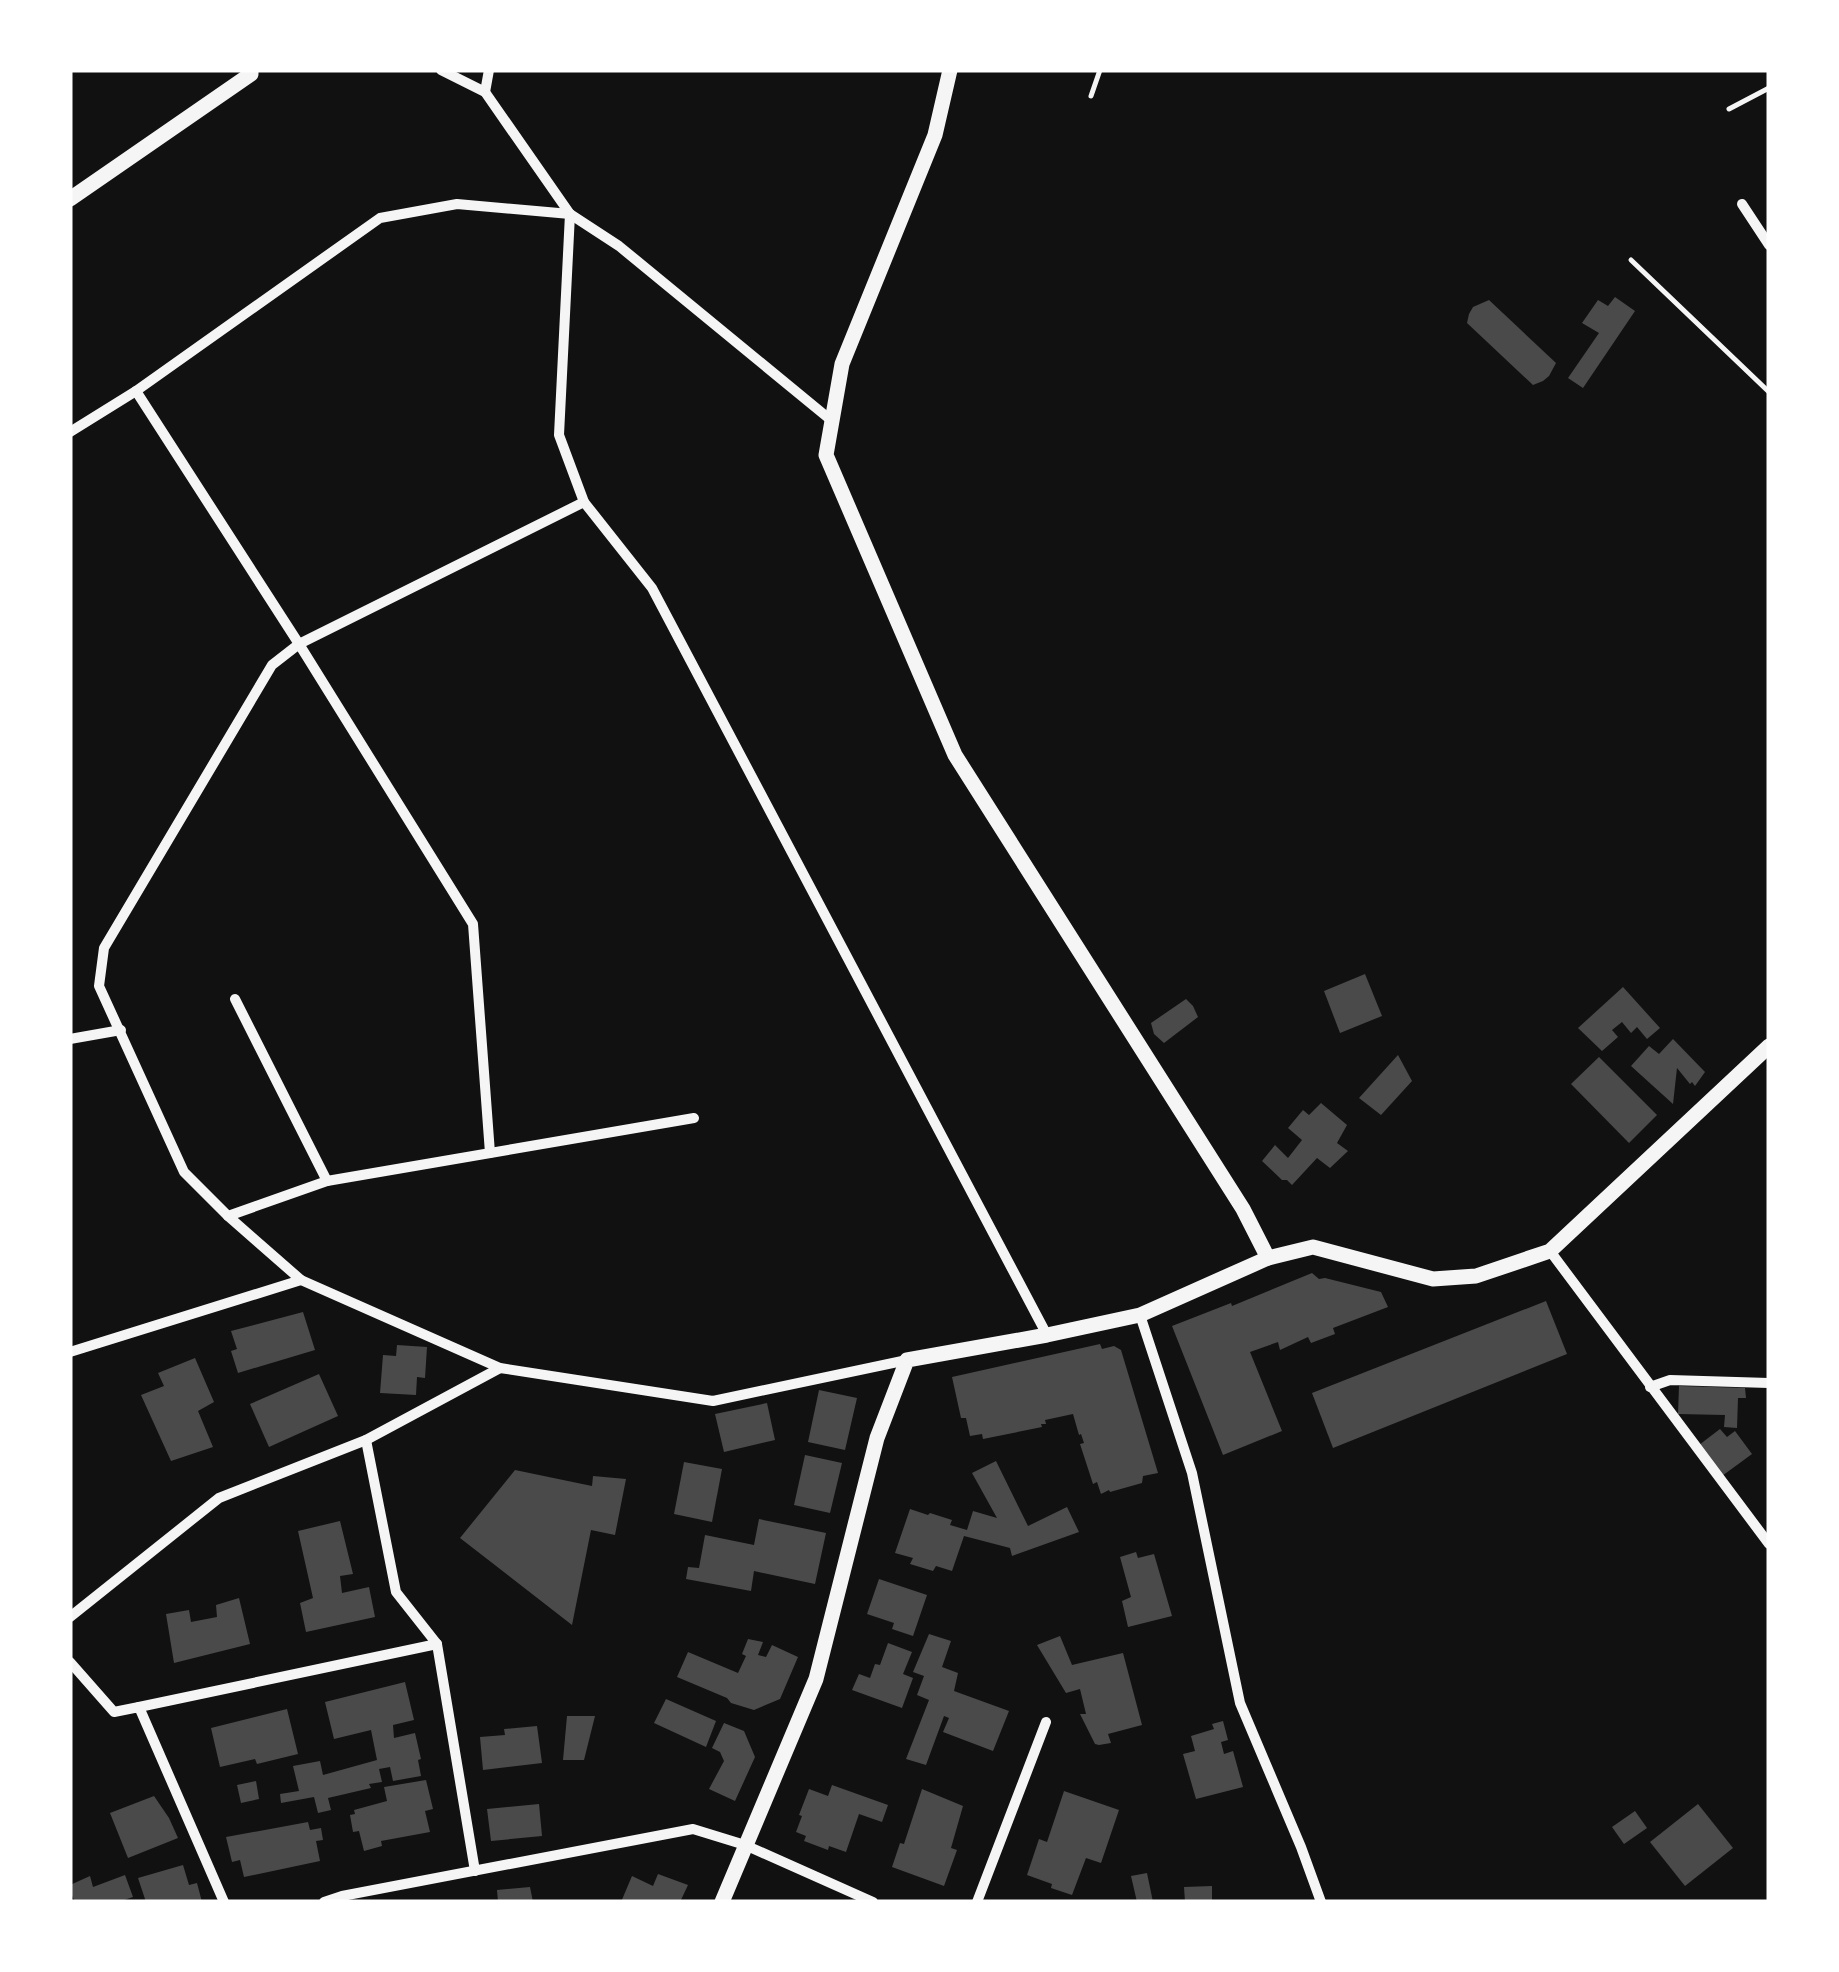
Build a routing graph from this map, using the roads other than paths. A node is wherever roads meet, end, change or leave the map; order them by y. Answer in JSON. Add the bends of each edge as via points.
{"nodes":[{"id":1,"x":250,"y":70,"type":"edge"},
{"id":2,"x":441,"y":70,"type":"edge"},
{"id":3,"x":489,"y":70,"type":"edge"},
{"id":4,"x":950,"y":70,"type":"edge"},
{"id":5,"x":485,"y":92,"type":"junction"},
{"id":6,"x":70,"y":198,"type":"edge"},
{"id":7,"x":1742,"y":204,"type":"dead end"},
{"id":8,"x":570,"y":214,"type":"junction"},
{"id":9,"x":1769,"y":245,"type":"edge"},
{"id":10,"x":136,"y":390,"type":"junction"},
{"id":11,"x":832,"y":422,"type":"junction"},
{"id":12,"x":70,"y":432,"type":"edge"},
{"id":13,"x":584,"y":502,"type":"junction"},
{"id":14,"x":299,"y":644,"type":"junction"},
{"id":15,"x":235,"y":999,"type":"dead end"},
{"id":16,"x":121,"y":1030,"type":"junction"},
{"id":17,"x":70,"y":1039,"type":"edge"},
{"id":18,"x":1769,"y":1046,"type":"edge"},
{"id":19,"x":694,"y":1118,"type":"dead end"},
{"id":20,"x":490,"y":1153,"type":"junction"},
{"id":21,"x":327,"y":1182,"type":"junction"},
{"id":22,"x":228,"y":1216,"type":"junction"},
{"id":23,"x":1550,"y":1251,"type":"junction"},
{"id":24,"x":1268,"y":1258,"type":"junction"},
{"id":25,"x":301,"y":1280,"type":"junction"},
{"id":26,"x":1140,"y":1315,"type":"junction"},
{"id":27,"x":1047,"y":1335,"type":"junction"},
{"id":28,"x":70,"y":1352,"type":"edge"},
{"id":29,"x":907,"y":1360,"type":"junction"},
{"id":30,"x":500,"y":1368,"type":"junction"},
{"id":31,"x":1769,"y":1384,"type":"edge"},
{"id":32,"x":1650,"y":1387,"type":"junction"},
{"id":33,"x":366,"y":1440,"type":"junction"},
{"id":34,"x":1769,"y":1544,"type":"edge"},
{"id":35,"x":70,"y":1618,"type":"edge"},
{"id":36,"x":438,"y":1644,"type":"junction"},
{"id":37,"x":70,"y":1662,"type":"edge"},
{"id":38,"x":139,"y":1707,"type":"junction"},
{"id":39,"x":1046,"y":1722,"type":"dead end"},
{"id":40,"x":745,"y":1845,"type":"junction"},
{"id":41,"x":475,"y":1872,"type":"junction"},
{"id":42,"x":343,"y":1899,"type":"edge"},
{"id":43,"x":224,"y":1902,"type":"edge"},
{"id":44,"x":324,"y":1902,"type":"edge"},
{"id":45,"x":722,"y":1902,"type":"edge"},
{"id":46,"x":874,"y":1902,"type":"edge"},
{"id":47,"x":977,"y":1902,"type":"edge"},
{"id":48,"x":1322,"y":1902,"type":"edge"}],
"edges":[{"from":1,"to":6,"type":"street"},
{"from":2,"to":5,"type":"street"},
{"from":3,"to":5,"type":"street"},
{"from":4,"to":11,"type":"street","via":[[935,136],[842,364]]},
{"from":5,"to":8,"type":"street"},
{"from":7,"to":9,"type":"street"},
{"from":8,"to":10,"type":"street","via":[[457,204],[380,218]]},
{"from":8,"to":11,"type":"street"},
{"from":8,"to":13,"type":"street","via":[[559,436]]},
{"from":10,"to":12,"type":"street"},
{"from":10,"to":14,"type":"street"},
{"from":11,"to":24,"type":"street","via":[[826,455],[955,754]]},
{"from":13,"to":14,"type":"street"},
{"from":13,"to":27,"type":"street","via":[[652,588]]},
{"from":14,"to":16,"type":"street","via":[[272,665],[104,948],[100,986]]},
{"from":14,"to":20,"type":"street","via":[[473,924]]},
{"from":15,"to":21,"type":"street"},
{"from":16,"to":17,"type":"street"},
{"from":16,"to":22,"type":"street","via":[[184,1172]]},
{"from":18,"to":23,"type":"street"},
{"from":19,"to":20,"type":"street"},
{"from":20,"to":21,"type":"street"},
{"from":21,"to":22,"type":"street"},
{"from":22,"to":25,"type":"street"},
{"from":23,"to":24,"type":"street","via":[[1476,1276],[1433,1279],[1313,1248]]},
{"from":23,"to":32,"type":"street"},
{"from":24,"to":26,"type":"street"},
{"from":25,"to":28,"type":"street"},
{"from":25,"to":30,"type":"street"},
{"from":26,"to":27,"type":"street"},
{"from":26,"to":48,"type":"street","via":[[1192,1473],[1240,1703]]},
{"from":27,"to":29,"type":"street"},
{"from":29,"to":30,"type":"street","via":[[713,1402]]},
{"from":29,"to":40,"type":"street","via":[[877,1438],[816,1679]]},
{"from":30,"to":33,"type":"street"},
{"from":31,"to":32,"type":"street","via":[[1670,1380]]},
{"from":32,"to":34,"type":"street"},
{"from":33,"to":35,"type":"street","via":[[219,1498]]},
{"from":33,"to":36,"type":"street","via":[[396,1592]]},
{"from":36,"to":38,"type":"street"},
{"from":36,"to":41,"type":"street"},
{"from":37,"to":38,"type":"street","via":[[114,1712]]},
{"from":38,"to":43,"type":"street"},
{"from":39,"to":47,"type":"street"},
{"from":40,"to":41,"type":"street","via":[[692,1828]]},
{"from":40,"to":45,"type":"street"},
{"from":40,"to":46,"type":"street"},
{"from":41,"to":42,"type":"street"},
{"from":42,"to":44,"type":"street"}]}
